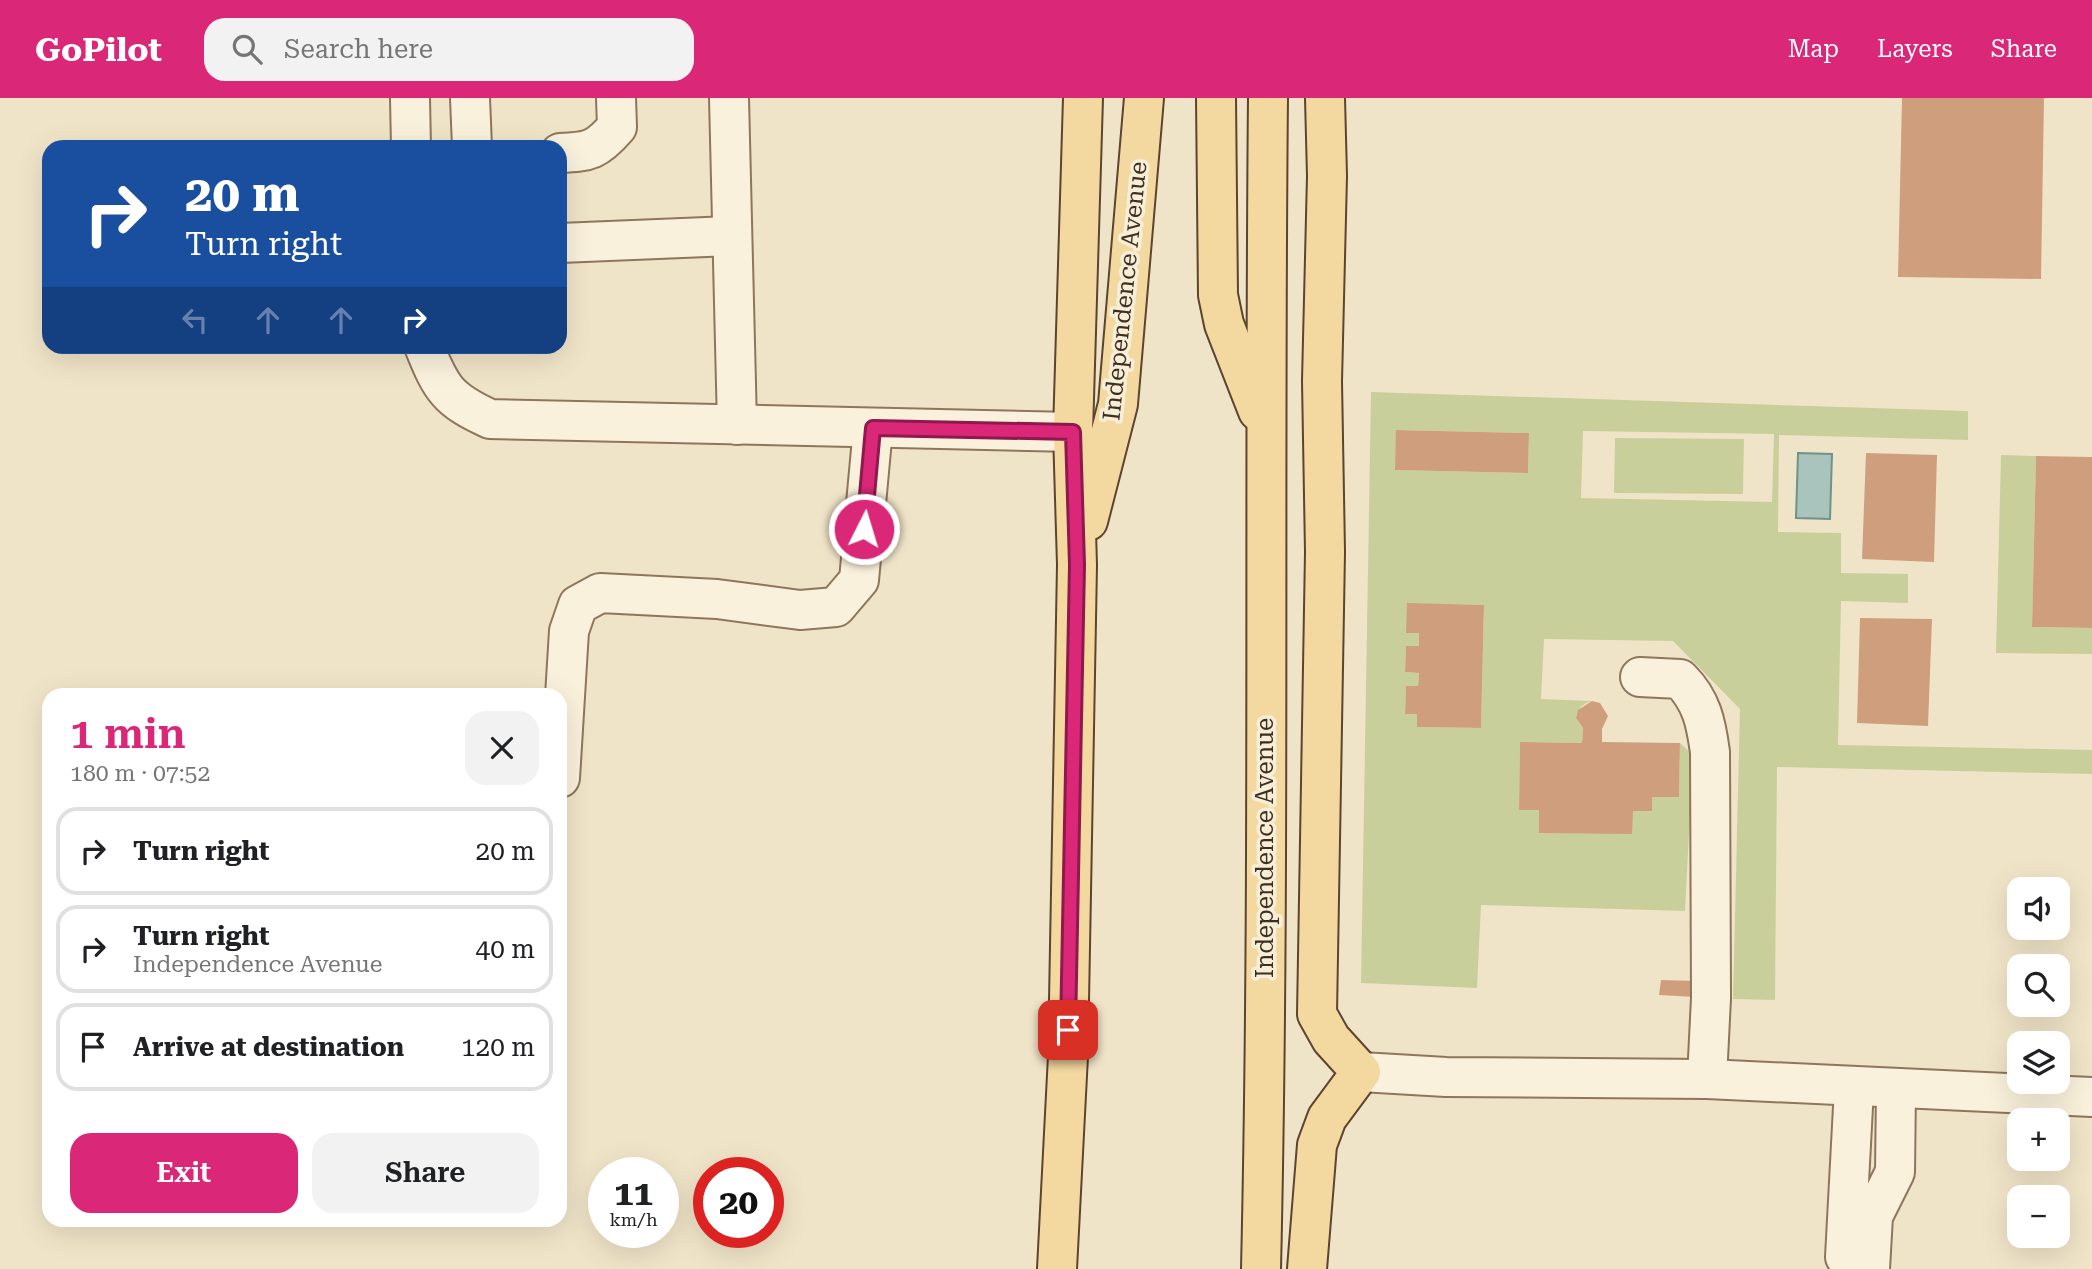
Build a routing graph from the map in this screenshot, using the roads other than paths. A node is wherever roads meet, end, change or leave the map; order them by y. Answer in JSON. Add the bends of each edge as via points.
{"nodes":[{"id":1,"x":410,"y":98,"type":"edge"},
{"id":2,"x":470,"y":98,"type":"edge"},
{"id":3,"x":616,"y":98,"type":"edge"},
{"id":4,"x":729,"y":98,"type":"edge"},
{"id":5,"x":1083,"y":98,"type":"edge"},
{"id":6,"x":1144,"y":98,"type":"edge"},
{"id":7,"x":1216,"y":98,"type":"edge"},
{"id":8,"x":1268,"y":98,"type":"edge"},
{"id":9,"x":1325,"y":98,"type":"edge"},
{"id":10,"x":411,"y":140,"type":"edge"},
{"id":11,"x":472,"y":140,"type":"edge"},
{"id":12,"x":567,"y":153,"type":"edge"},
{"id":13,"x":730,"y":236,"type":"junction"},
{"id":14,"x":567,"y":243,"type":"edge"},
{"id":15,"x":427,"y":354,"type":"edge"},
{"id":16,"x":737,"y":425,"type":"junction"},
{"id":17,"x":1264,"y":426,"type":"junction"},
{"id":18,"x":873,"y":428,"type":"junction"},
{"id":19,"x":1073,"y":432,"type":"junction"},
{"id":20,"x":1077,"y":565,"type":"junction"},
{"id":21,"x":1640,"y":677,"type":"dead end"},
{"id":22,"x":566,"y":688,"type":"edge"},
{"id":23,"x":1361,"y":1072,"type":"junction"},
{"id":24,"x":1707,"y":1079,"type":"junction"},
{"id":25,"x":1854,"y":1088,"type":"junction"},
{"id":26,"x":1896,"y":1089,"type":"junction"},
{"id":27,"x":2092,"y":1097,"type":"edge"},
{"id":28,"x":1057,"y":1269,"type":"edge"},
{"id":29,"x":1261,"y":1269,"type":"edge"},
{"id":30,"x":1307,"y":1269,"type":"edge"},
{"id":31,"x":1844,"y":1269,"type":"edge"},
{"id":32,"x":1870,"y":1269,"type":"edge"}],
"edges":[{"from":1,"to":10,"type":"street"},
{"from":2,"to":11,"type":"street"},
{"from":3,"to":12,"type":"street","via":[[617,127],[605,141],[590,152]]},
{"from":4,"to":13,"type":"street"},
{"from":5,"to":19,"type":"main road","name":"Independence Avenue"},
{"from":6,"to":20,"type":"main road","name":"Independence Avenue","via":[[1118,404]]},
{"from":7,"to":17,"type":"main road","name":"Independence Avenue","via":[[1218,295],[1224,324]]},
{"from":8,"to":17,"type":"main road","name":"Independence Avenue"},
{"from":9,"to":23,"type":"main road","via":[[1325,552],[1317,1014],[1331,1039]]},
{"from":13,"to":14,"type":"street"},
{"from":13,"to":16,"type":"street"},
{"from":15,"to":16,"type":"street","via":[[437,380],[452,397],[490,419]]},
{"from":16,"to":18,"type":"street"},
{"from":17,"to":29,"type":"main road","name":"Independence Avenue","via":[[1266,1060]]},
{"from":18,"to":19,"type":"street"},
{"from":18,"to":22,"type":"street","via":[[859,580],[836,607],[800,610],[717,599],[600,593],[578,605],[569,631]]},
{"from":19,"to":20,"type":"main road","name":"Independence Avenue"},
{"from":20,"to":28,"type":"main road","name":"Independence Avenue","via":[[1068,1056]]},
{"from":21,"to":24,"type":"street","via":[[1680,679],[1700,703],[1707,730],[1711,998]]},
{"from":23,"to":24,"type":"street"},
{"from":23,"to":30,"type":"main road","via":[[1327,1118],[1317,1145]]},
{"from":24,"to":25,"type":"street"},
{"from":25,"to":26,"type":"street"},
{"from":25,"to":31,"type":"street"},
{"from":26,"to":27,"type":"street"},
{"from":26,"to":32,"type":"street","via":[[1895,1172],[1873,1216]]}]}
